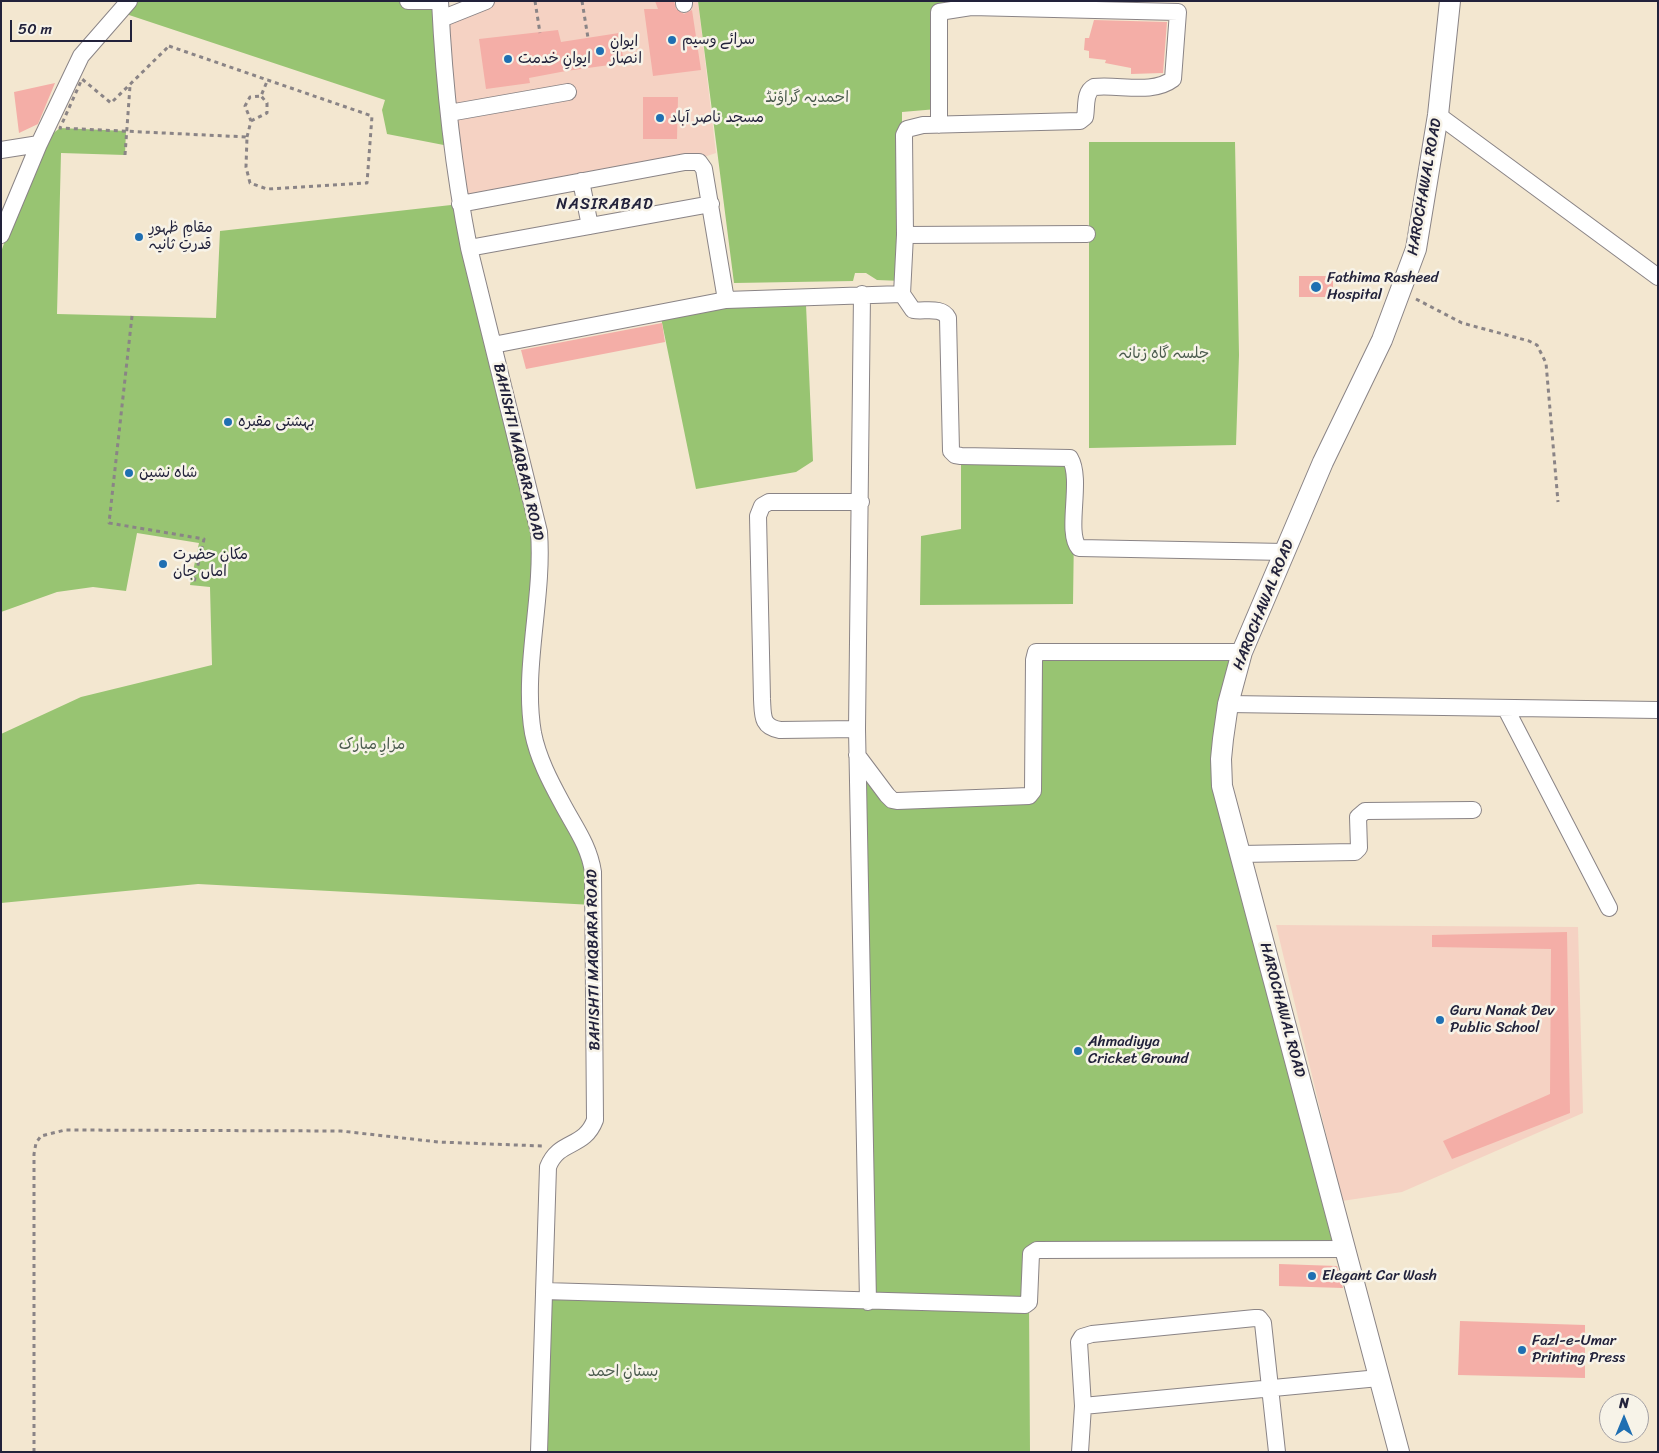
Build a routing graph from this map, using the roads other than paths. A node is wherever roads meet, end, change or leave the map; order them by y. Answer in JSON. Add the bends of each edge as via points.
{"nodes":[{"id":1,"x":129,"y":1,"type":"edge"},
{"id":2,"x":408,"y":1,"type":"edge"},
{"id":3,"x":436,"y":1,"type":"edge"},
{"id":4,"x":440,"y":1,"type":"edge"},
{"id":5,"x":486,"y":1,"type":"edge"},
{"id":6,"x":1450,"y":1,"type":"edge"},
{"id":7,"x":971,"y":4,"type":"edge"},
{"id":8,"x":441,"y":19,"type":"junction"},
{"id":9,"x":568,"y":92,"type":"dead end"},
{"id":10,"x":449,"y":113,"type":"junction"},
{"id":11,"x":1438,"y":114,"type":"junction"},
{"id":12,"x":939,"y":125,"type":"junction"},
{"id":13,"x":39,"y":144,"type":"junction"},
{"id":14,"x":1,"y":150,"type":"edge"},
{"id":15,"x":581,"y":181,"type":"junction"},
{"id":16,"x":460,"y":204,"type":"junction"},
{"id":17,"x":711,"y":204,"type":"junction"},
{"id":18,"x":590,"y":226,"type":"junction"},
{"id":19,"x":1087,"y":234,"type":"dead end"},
{"id":20,"x":1,"y":235,"type":"edge"},
{"id":21,"x":905,"y":235,"type":"junction"},
{"id":22,"x":469,"y":248,"type":"junction"},
{"id":23,"x":1658,"y":277,"type":"edge"},
{"id":24,"x":862,"y":294,"type":"junction"},
{"id":25,"x":902,"y":294,"type":"junction"},
{"id":26,"x":726,"y":300,"type":"junction"},
{"id":27,"x":493,"y":344,"type":"junction"},
{"id":28,"x":861,"y":502,"type":"junction"},
{"id":29,"x":1285,"y":552,"type":"junction"},
{"id":30,"x":1242,"y":652,"type":"junction"},
{"id":31,"x":1228,"y":704,"type":"junction"},
{"id":32,"x":1506,"y":709,"type":"junction"},
{"id":33,"x":1658,"y":710,"type":"edge"},
{"id":34,"x":857,"y":729,"type":"junction"},
{"id":35,"x":858,"y":755,"type":"junction"},
{"id":36,"x":1473,"y":810,"type":"dead end"},
{"id":37,"x":1240,"y":854,"type":"junction"},
{"id":38,"x":1609,"y":908,"type":"dead end"},
{"id":39,"x":1345,"y":1249,"type":"junction"},
{"id":40,"x":544,"y":1291,"type":"junction"},
{"id":41,"x":868,"y":1302,"type":"junction"},
{"id":42,"x":1379,"y":1378,"type":"junction"},
{"id":43,"x":1269,"y":1389,"type":"junction"},
{"id":44,"x":1083,"y":1406,"type":"junction"},
{"id":45,"x":539,"y":1452,"type":"edge"},
{"id":46,"x":1080,"y":1452,"type":"edge"},
{"id":47,"x":1277,"y":1452,"type":"edge"},
{"id":48,"x":1399,"y":1452,"type":"edge"}],
"edges":[{"from":1,"to":13,"type":"street","via":[[81,56]]},
{"from":2,"to":3,"type":"street"},
{"from":4,"to":8,"type":"street","name":"BAHISHTI MAQBARA ROAD"},
{"from":5,"to":8,"type":"street"},
{"from":6,"to":11,"type":"main road","name":"HAROCHAWAL ROAD"},
{"from":7,"to":12,"type":"street","via":[[939,12]]},
{"from":7,"to":12,"type":"street","via":[[1178,12],[1173,79],[1165,85],[1149,87],[1094,87],[1087,95],[1085,117],[1080,120]]},
{"from":8,"to":10,"type":"street","name":"BAHISHTI MAQBARA ROAD"},
{"from":9,"to":10,"type":"street"},
{"from":10,"to":16,"type":"street","name":"BAHISHTI MAQBARA ROAD"},
{"from":11,"to":23,"type":"street"},
{"from":11,"to":29,"type":"main road","name":"HAROCHAWAL ROAD","via":[[1416,249],[1402,291]]},
{"from":12,"to":21,"type":"street","via":[[914,126],[904,135]]},
{"from":13,"to":14,"type":"street"},
{"from":13,"to":20,"type":"street"},
{"from":15,"to":16,"type":"street"},
{"from":15,"to":17,"type":"street","via":[[699,162],[704,168]]},
{"from":15,"to":18,"type":"street"},
{"from":16,"to":22,"type":"street","name":"BAHISHTI MAQBARA ROAD"},
{"from":17,"to":18,"type":"street"},
{"from":17,"to":26,"type":"street"},
{"from":18,"to":22,"type":"street"},
{"from":19,"to":21,"type":"street"},
{"from":21,"to":25,"type":"street"},
{"from":22,"to":27,"type":"street","name":"BAHISHTI MAQBARA ROAD"},
{"from":24,"to":25,"type":"street"},
{"from":24,"to":26,"type":"street"},
{"from":24,"to":28,"type":"street"},
{"from":25,"to":29,"type":"street","via":[[913,310],[940,311],[948,318],[951,450],[961,456],[1070,458],[1074,471],[1074,538],[1078,548]]},
{"from":26,"to":27,"type":"street"},
{"from":27,"to":40,"type":"street","name":"BAHISHTI MAQBARA ROAD","via":[[539,532],[540,565],[530,699],[533,733],[543,766],[591,857],[593,872],[595,1120],[585,1138],[558,1150],[548,1167]]},
{"from":28,"to":34,"type":"street"},
{"from":28,"to":34,"type":"street","via":[[769,502],[762,506],[758,516],[762,699],[766,724],[771,729],[780,730]]},
{"from":29,"to":30,"type":"main road","name":"HAROCHAWAL ROAD"},
{"from":30,"to":31,"type":"main road","name":"HAROCHAWAL ROAD"},
{"from":30,"to":35,"type":"street","via":[[1038,651],[1034,656],[1033,791],[1029,796],[897,802],[888,796]]},
{"from":31,"to":32,"type":"street"},
{"from":31,"to":37,"type":"main road","name":"HAROCHAWAL ROAD","via":[[1221,772]]},
{"from":32,"to":33,"type":"street"},
{"from":32,"to":38,"type":"street"},
{"from":34,"to":35,"type":"street"},
{"from":35,"to":41,"type":"street"},
{"from":36,"to":37,"type":"street","via":[[1365,811],[1358,817],[1359,848],[1355,852]]},
{"from":37,"to":39,"type":"main road","name":"HAROCHAWAL ROAD"},
{"from":39,"to":41,"type":"street","via":[[1037,1250],[1031,1254],[1029,1302],[1026,1305]]},
{"from":39,"to":42,"type":"main road","name":"HAROCHAWAL ROAD"},
{"from":40,"to":41,"type":"street"},
{"from":40,"to":45,"type":"street"},
{"from":42,"to":43,"type":"street"},
{"from":42,"to":48,"type":"main road","name":"HAROCHAWAL ROAD"},
{"from":43,"to":44,"type":"street"},
{"from":43,"to":44,"type":"street","via":[[1263,1323],[1259,1318],[1245,1318],[1086,1335],[1079,1342]]},
{"from":43,"to":47,"type":"street"},
{"from":44,"to":46,"type":"street"}]}
